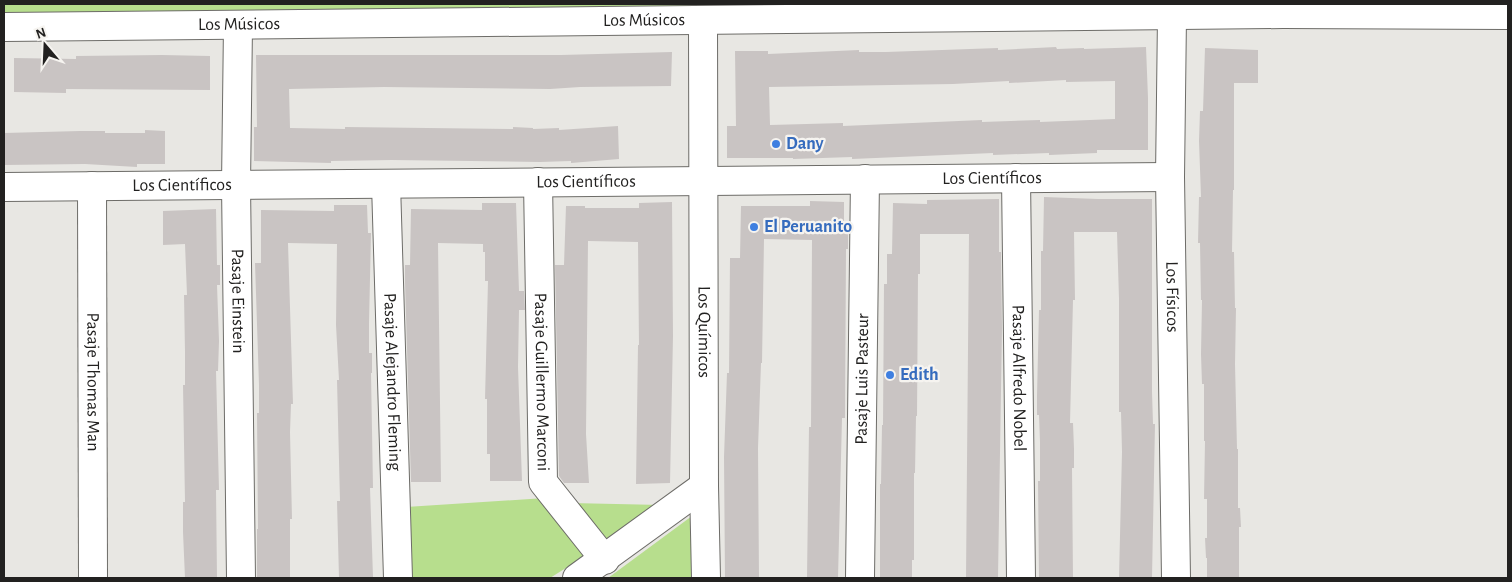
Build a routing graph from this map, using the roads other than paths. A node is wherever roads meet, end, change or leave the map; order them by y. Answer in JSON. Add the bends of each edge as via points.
{"nodes":[{"id":1,"x":1134,"y":10,"type":"edge"},
{"id":2,"x":1508,"y":15,"type":"edge"},
{"id":3,"x":1172,"y":16,"type":"junction"},
{"id":4,"x":703,"y":21,"type":"junction"},
{"id":5,"x":238,"y":25,"type":"junction"},
{"id":6,"x":4,"y":27,"type":"edge"},
{"id":7,"x":1170,"y":177,"type":"junction"},
{"id":8,"x":1016,"y":178,"type":"junction"},
{"id":9,"x":865,"y":179,"type":"junction"},
{"id":10,"x":704,"y":181,"type":"junction"},
{"id":11,"x":538,"y":182,"type":"junction"},
{"id":12,"x":386,"y":184,"type":"junction"},
{"id":13,"x":236,"y":185,"type":"junction"},
{"id":14,"x":92,"y":186,"type":"junction"},
{"id":15,"x":4,"y":187,"type":"edge"},
{"id":16,"x":704,"y":486,"type":"junction"},
{"id":17,"x":605,"y":560,"type":"junction"},
{"id":18,"x":93,"y":578,"type":"edge"},
{"id":19,"x":241,"y":578,"type":"edge"},
{"id":20,"x":398,"y":578,"type":"edge"},
{"id":21,"x":577,"y":578,"type":"edge"},
{"id":22,"x":706,"y":578,"type":"edge"},
{"id":23,"x":860,"y":578,"type":"edge"},
{"id":24,"x":1021,"y":578,"type":"edge"},
{"id":25,"x":1176,"y":578,"type":"edge"}],
"edges":[{"from":1,"to":3,"type":"street","name":"Los Músicos"},
{"from":1,"to":4,"type":"street","name":"Los Músicos"},
{"from":2,"to":3,"type":"street","name":"Los Músicos"},
{"from":3,"to":7,"type":"street","name":"Los Físicos"},
{"from":4,"to":5,"type":"street","name":"Los Músicos"},
{"from":4,"to":10,"type":"street","name":"Los Químicos"},
{"from":5,"to":6,"type":"street","name":"Los Músicos"},
{"from":5,"to":13,"type":"street","name":"Pasaje Einstein"},
{"from":7,"to":8,"type":"street","name":"Los Científicos"},
{"from":7,"to":25,"type":"street","name":"Los Físicos"},
{"from":8,"to":9,"type":"street","name":"Los Científicos"},
{"from":8,"to":24,"type":"street","name":"Pasaje Alfredo Nobel"},
{"from":9,"to":10,"type":"street","name":"Los Científicos"},
{"from":9,"to":23,"type":"street","name":"Pasaje Luis Pasteur"},
{"from":10,"to":11,"type":"street","name":"Los Científicos"},
{"from":10,"to":16,"type":"street","name":"Los Químicos"},
{"from":11,"to":12,"type":"street","name":"Los Científicos"},
{"from":11,"to":17,"type":"street","name":"Pasaje Guillermo Marconi","via":[[543,482]]},
{"from":12,"to":13,"type":"street","name":"Los Científicos"},
{"from":12,"to":20,"type":"street","name":"Pasaje Alejandro Fleming"},
{"from":13,"to":14,"type":"street","name":"Los Científicos"},
{"from":13,"to":19,"type":"street","name":"Pasaje Einstein"},
{"from":14,"to":15,"type":"street","name":"Los Científicos"},
{"from":14,"to":18,"type":"street","name":"Pasaje Thomas Man"},
{"from":16,"to":17,"type":"street"},
{"from":16,"to":22,"type":"street","name":"Los Químicos"},
{"from":17,"to":21,"type":"street"}]}
